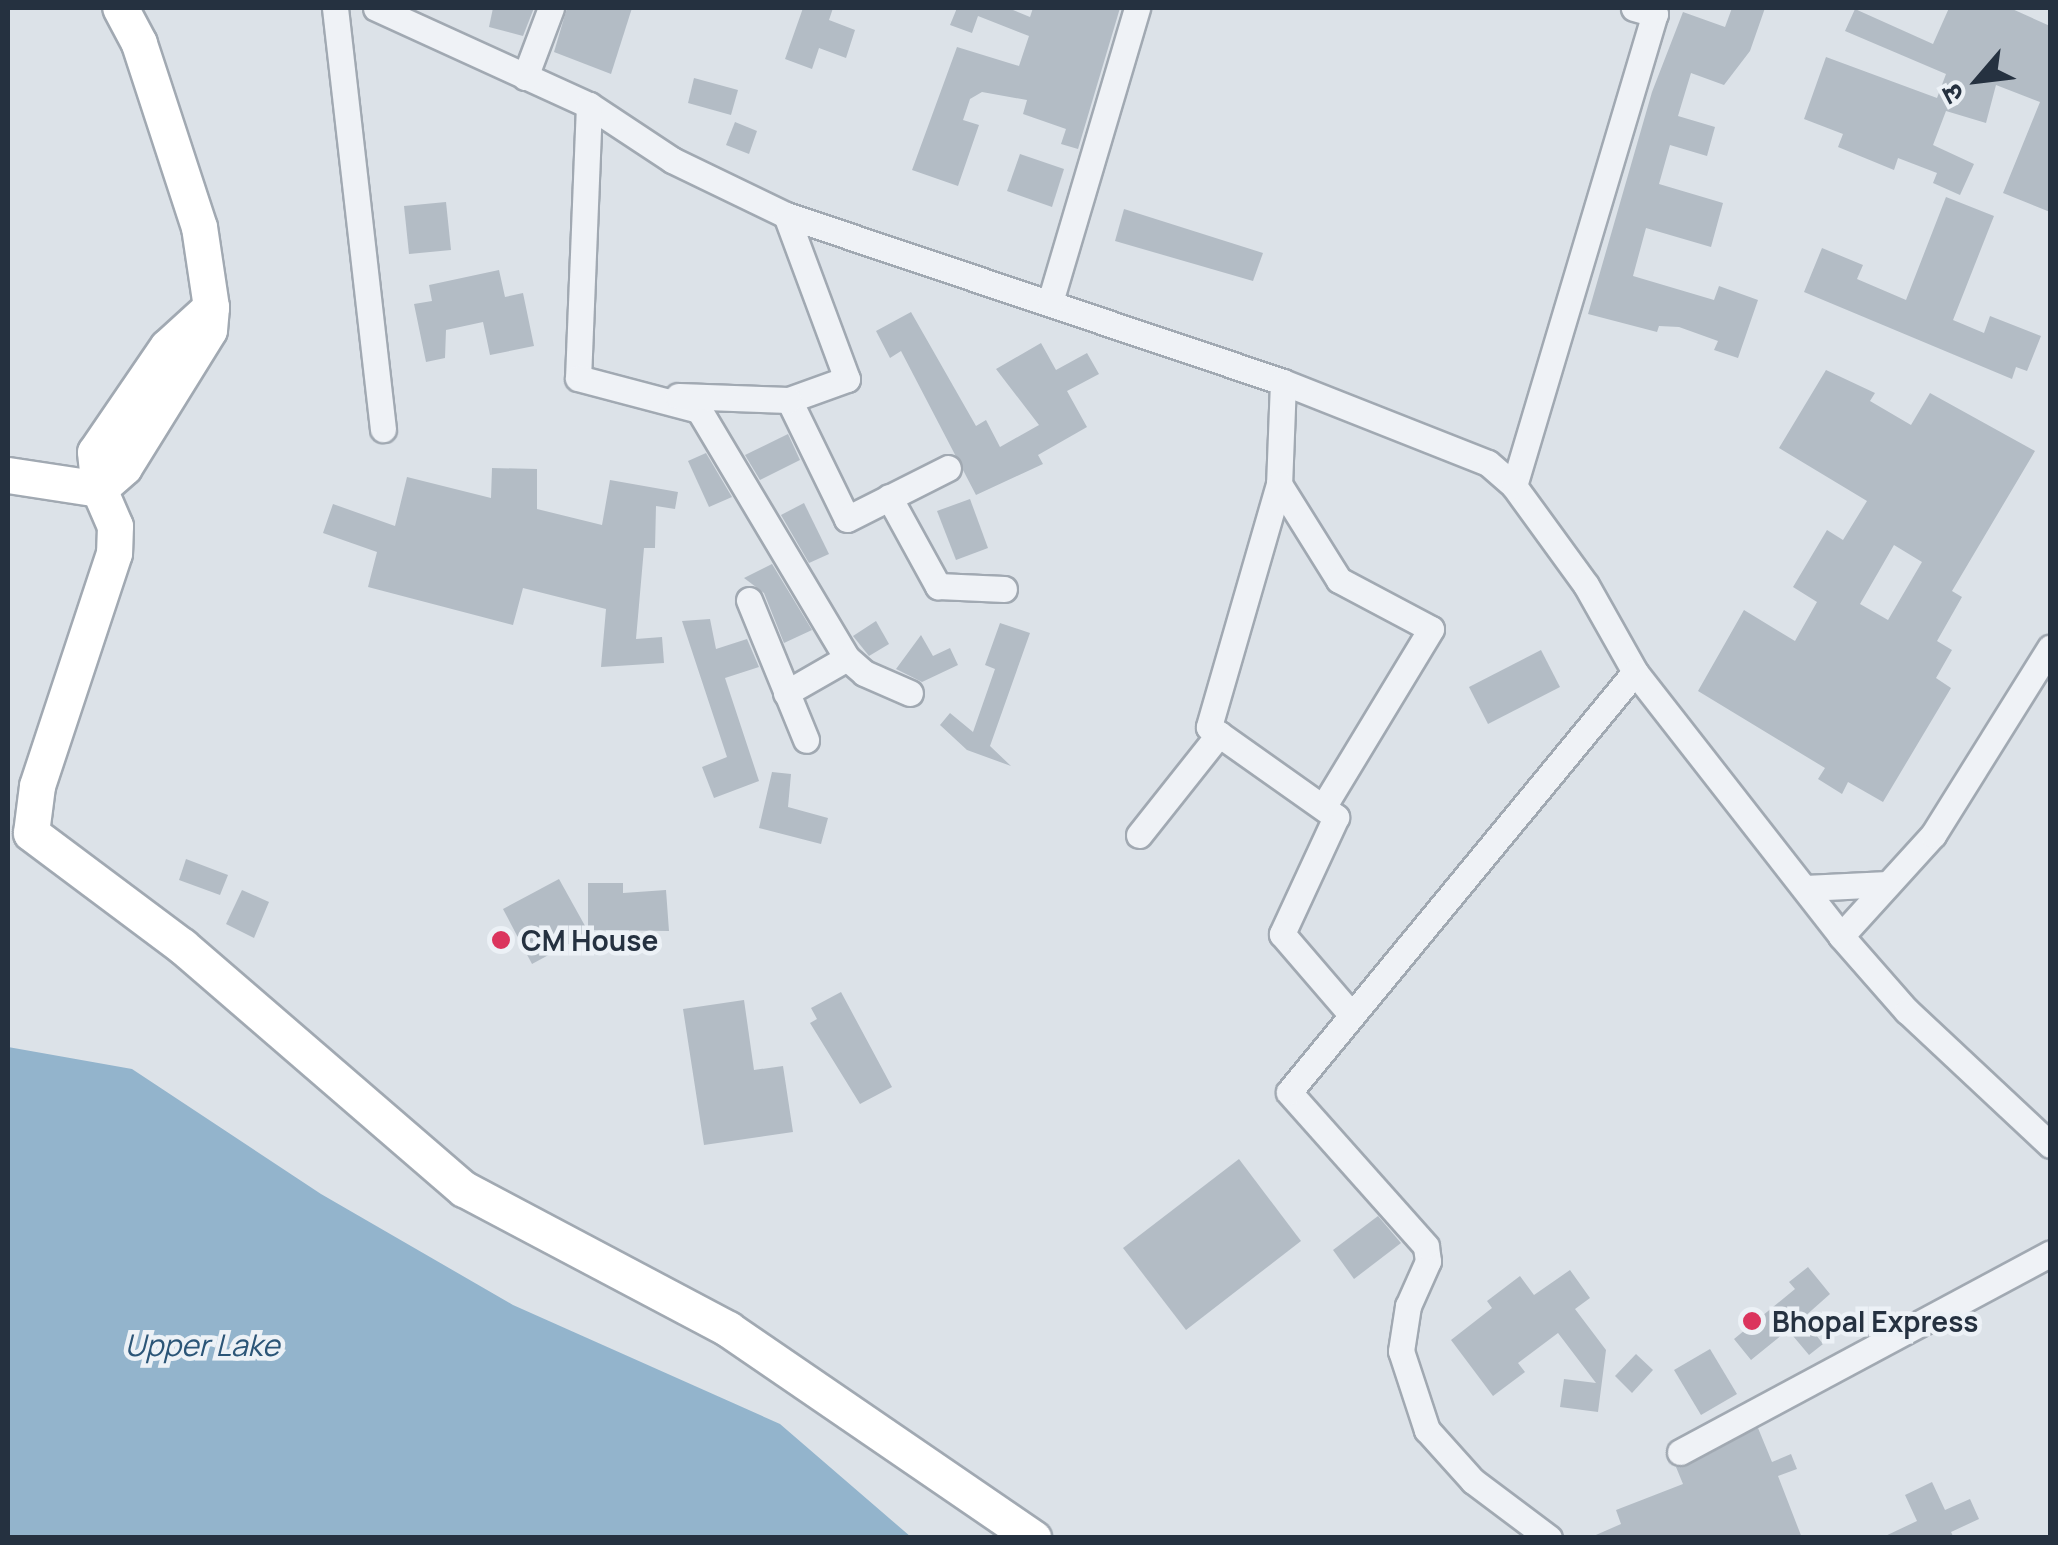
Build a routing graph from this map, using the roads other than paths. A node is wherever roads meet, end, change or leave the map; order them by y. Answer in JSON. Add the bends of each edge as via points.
{"nodes":[{"id":1,"x":120,"y":8,"type":"edge"},
{"id":2,"x":334,"y":8,"type":"edge"},
{"id":3,"x":376,"y":8,"type":"edge"},
{"id":4,"x":551,"y":8,"type":"edge"},
{"id":5,"x":1137,"y":8,"type":"edge"},
{"id":6,"x":1634,"y":8,"type":"edge"},
{"id":7,"x":525,"y":77,"type":"junction"},
{"id":8,"x":589,"y":105,"type":"junction"},
{"id":9,"x":786,"y":215,"type":"junction"},
{"id":10,"x":1050,"y":302,"type":"junction"},
{"id":11,"x":1282,"y":382,"type":"junction"},
{"id":12,"x":638,"y":394,"type":"junction"},
{"id":13,"x":789,"y":400,"type":"junction"},
{"id":14,"x":383,"y":428,"type":"dead end"},
{"id":15,"x":948,"y":468,"type":"dead end"},
{"id":16,"x":8,"y":475,"type":"edge"},
{"id":17,"x":1279,"y":484,"type":"junction"},
{"id":18,"x":1514,"y":486,"type":"junction"},
{"id":19,"x":99,"y":489,"type":"junction"},
{"id":20,"x":889,"y":498,"type":"junction"},
{"id":21,"x":1004,"y":588,"type":"dead end"},
{"id":22,"x":749,"y":600,"type":"dead end"},
{"id":23,"x":2050,"y":648,"type":"edge"},
{"id":24,"x":848,"y":658,"type":"junction"},
{"id":25,"x":1635,"y":672,"type":"junction"},
{"id":26,"x":786,"y":693,"type":"junction"},
{"id":27,"x":910,"y":693,"type":"dead end"},
{"id":28,"x":1219,"y":734,"type":"junction"},
{"id":29,"x":806,"y":740,"type":"dead end"},
{"id":30,"x":1324,"y":806,"type":"junction"},
{"id":31,"x":1139,"y":835,"type":"dead end"},
{"id":32,"x":1888,"y":884,"type":"junction"},
{"id":33,"x":1806,"y":888,"type":"junction"},
{"id":34,"x":1841,"y":936,"type":"junction"},
{"id":35,"x":1350,"y":1013,"type":"junction"},
{"id":36,"x":2050,"y":1145,"type":"edge"},
{"id":37,"x":2050,"y":1254,"type":"edge"},
{"id":38,"x":1680,"y":1452,"type":"dead end"},
{"id":39,"x":1033,"y":1538,"type":"edge"},
{"id":40,"x":1549,"y":1538,"type":"edge"}],
"edges":[{"from":1,"to":19,"type":"street","via":[[139,43],[199,226],[211,307],[209,330],[124,467]]},
{"from":2,"to":14,"type":"street"},
{"from":3,"to":7,"type":"street"},
{"from":4,"to":7,"type":"street"},
{"from":5,"to":10,"type":"street"},
{"from":6,"to":18,"type":"street","via":[[1655,14]]},
{"from":7,"to":8,"type":"street"},
{"from":8,"to":9,"type":"street","via":[[672,160]]},
{"from":8,"to":12,"type":"street","via":[[578,378]]},
{"from":9,"to":10,"type":"street"},
{"from":9,"to":13,"type":"street","via":[[847,379]]},
{"from":10,"to":11,"type":"street"},
{"from":11,"to":17,"type":"street"},
{"from":11,"to":18,"type":"street","via":[[1488,463]]},
{"from":12,"to":13,"type":"street"},
{"from":12,"to":24,"type":"street","via":[[699,410]]},
{"from":13,"to":20,"type":"street","via":[[847,519]]},
{"from":15,"to":20,"type":"street"},
{"from":16,"to":19,"type":"street"},
{"from":17,"to":28,"type":"street","via":[[1209,727]]},
{"from":17,"to":30,"type":"street","via":[[1339,580],[1431,630]]},
{"from":18,"to":25,"type":"street","via":[[1586,585]]},
{"from":19,"to":39,"type":"street","via":[[115,526],[114,554],[37,786],[31,834],[182,946],[464,1188],[728,1329]]},
{"from":20,"to":21,"type":"street","via":[[938,586]]},
{"from":22,"to":26,"type":"street"},
{"from":23,"to":32,"type":"street","via":[[1933,835]]},
{"from":24,"to":26,"type":"street"},
{"from":24,"to":27,"type":"street"},
{"from":25,"to":33,"type":"street"},
{"from":25,"to":35,"type":"street"},
{"from":26,"to":29,"type":"street"},
{"from":28,"to":30,"type":"street"},
{"from":28,"to":31,"type":"street"},
{"from":30,"to":35,"type":"street","via":[[1336,817],[1282,934]]},
{"from":32,"to":33,"type":"street"},
{"from":32,"to":34,"type":"street"},
{"from":33,"to":34,"type":"street"},
{"from":34,"to":36,"type":"street","via":[[1907,1012]]},
{"from":35,"to":40,"type":"street","via":[[1289,1092],[1426,1246],[1428,1262],[1408,1306],[1400,1351],[1428,1430],[1473,1481]]},
{"from":37,"to":38,"type":"street"}]}
